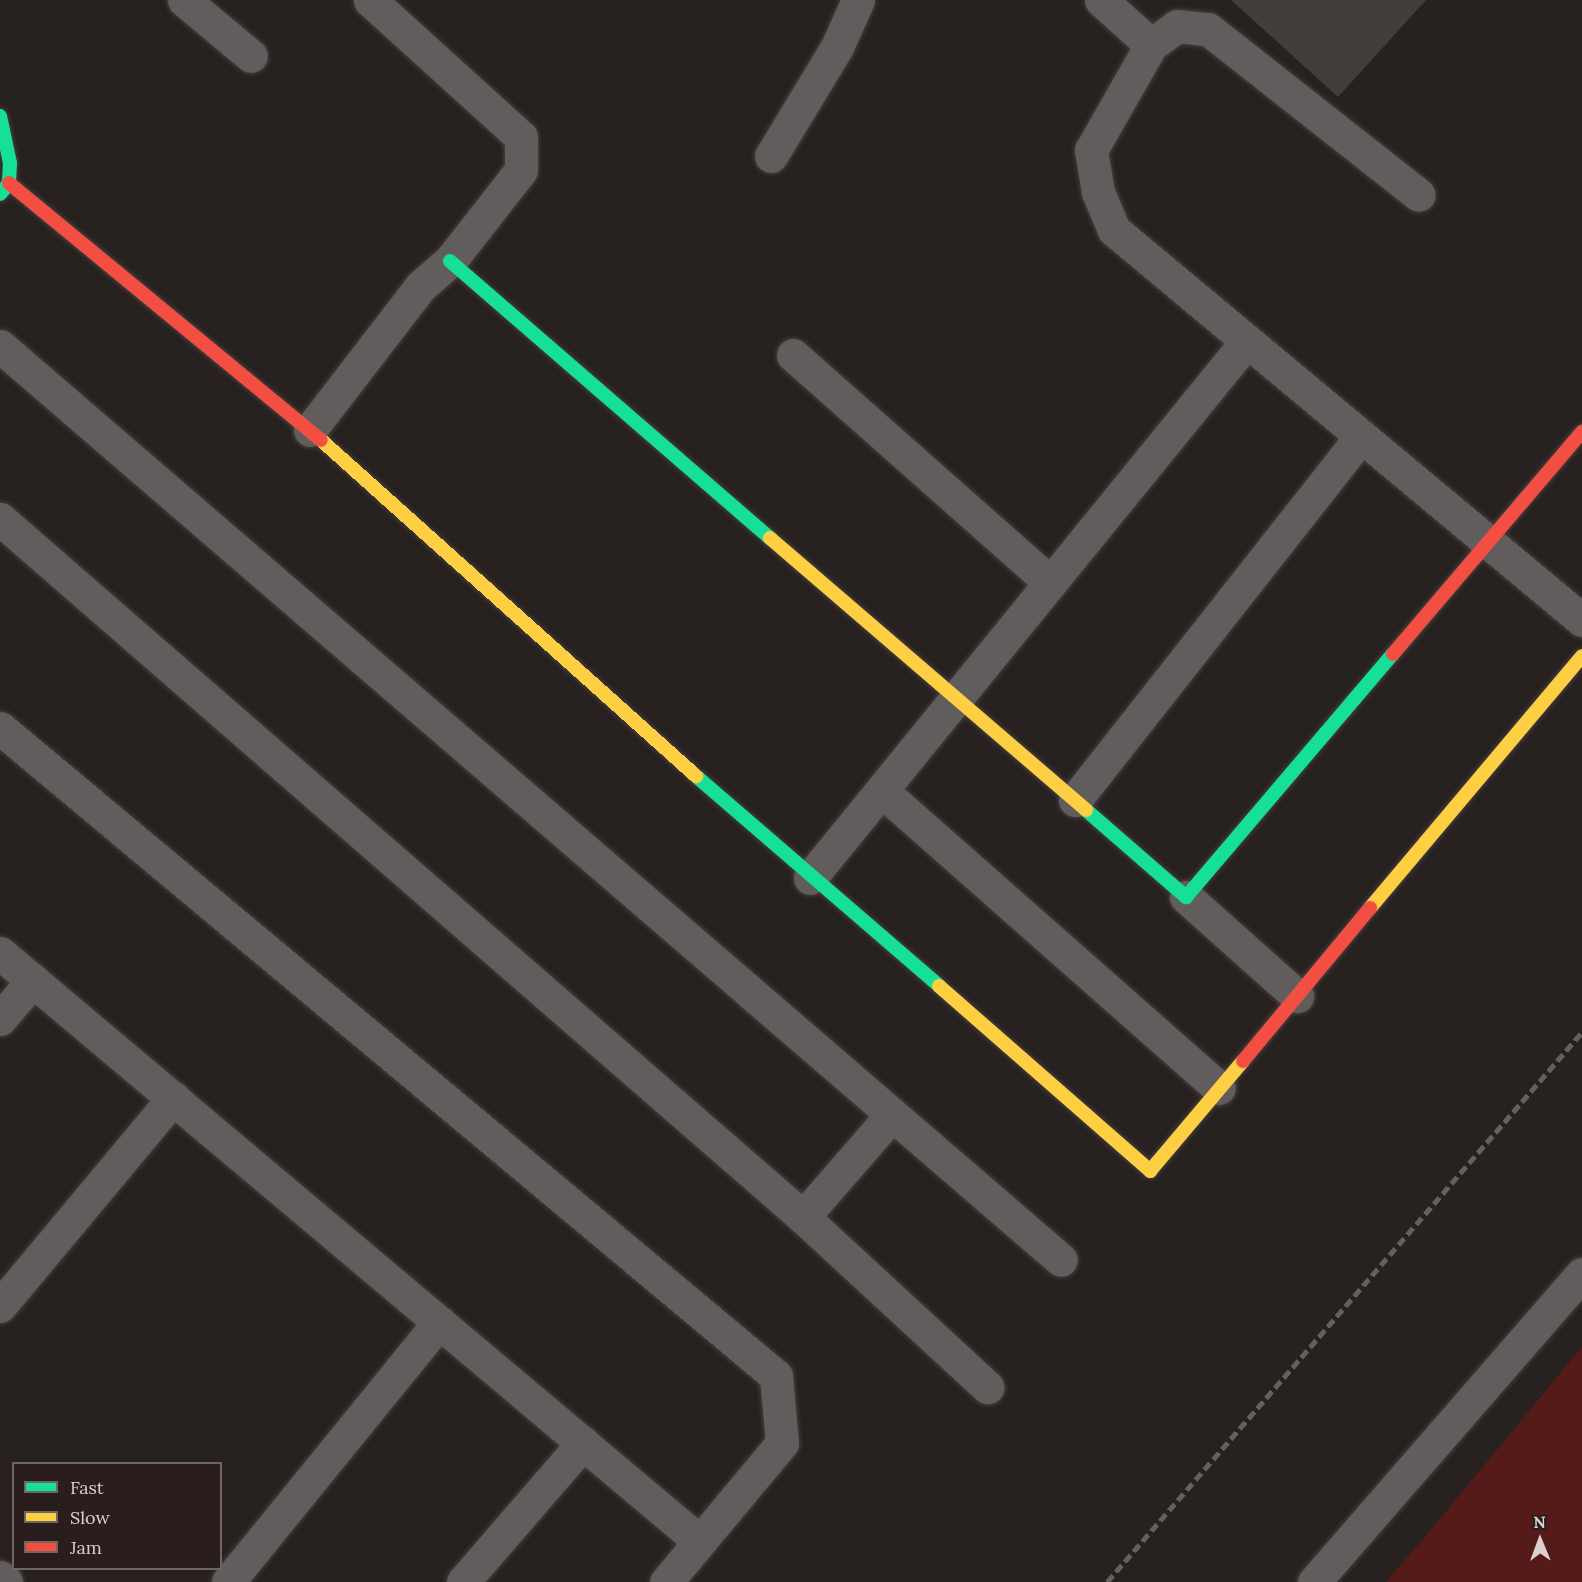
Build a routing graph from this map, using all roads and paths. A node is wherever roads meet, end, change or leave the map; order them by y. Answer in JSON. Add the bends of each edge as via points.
{"nodes":[{"id":1,"x":184,"y":0,"type":"edge"},
{"id":2,"x":370,"y":0,"type":"edge"},
{"id":3,"x":858,"y":0,"type":"edge"},
{"id":4,"x":1101,"y":0,"type":"edge"},
{"id":5,"x":1151,"y":45,"type":"junction"},
{"id":6,"x":251,"y":56,"type":"dead end"},
{"id":7,"x":0,"y":116,"type":"edge"},
{"id":8,"x":771,"y":156,"type":"dead end"},
{"id":9,"x":9,"y":183,"type":"junction"},
{"id":10,"x":0,"y":194,"type":"edge"},
{"id":11,"x":1419,"y":195,"type":"dead end"},
{"id":12,"x":450,"y":261,"type":"junction"},
{"id":13,"x":1247,"y":341,"type":"junction"},
{"id":14,"x":0,"y":346,"type":"edge"},
{"id":15,"x":793,"y":355,"type":"dead end"},
{"id":16,"x":310,"y":430,"type":"junction"},
{"id":17,"x":1582,"y":432,"type":"edge"},
{"id":18,"x":1361,"y":436,"type":"junction"},
{"id":19,"x":0,"y":519,"type":"edge"},
{"id":20,"x":1489,"y":542,"type":"junction"},
{"id":21,"x":1051,"y":583,"type":"junction"},
{"id":22,"x":1582,"y":620,"type":"edge"},
{"id":23,"x":1582,"y":657,"type":"edge"},
{"id":24,"x":957,"y":698,"type":"junction"},
{"id":25,"x":5,"y":744,"type":"edge"},
{"id":26,"x":882,"y":791,"type":"junction"},
{"id":27,"x":1075,"y":800,"type":"junction"},
{"id":28,"x":810,"y":878,"type":"junction"},
{"id":29,"x":1186,"y":897,"type":"junction"},
{"id":30,"x":0,"y":952,"type":"edge"},
{"id":31,"x":33,"y":980,"type":"junction"},
{"id":32,"x":1297,"y":996,"type":"junction"},
{"id":33,"x":0,"y":1019,"type":"edge"},
{"id":34,"x":1219,"y":1088,"type":"junction"},
{"id":35,"x":173,"y":1098,"type":"junction"},
{"id":36,"x":889,"y":1118,"type":"junction"},
{"id":37,"x":803,"y":1217,"type":"junction"},
{"id":38,"x":1061,"y":1260,"type":"dead end"},
{"id":39,"x":1582,"y":1274,"type":"edge"},
{"id":40,"x":0,"y":1306,"type":"edge"},
{"id":41,"x":439,"y":1322,"type":"junction"},
{"id":42,"x":987,"y":1387,"type":"dead end"},
{"id":43,"x":583,"y":1443,"type":"junction"},
{"id":44,"x":699,"y":1541,"type":"junction"},
{"id":45,"x":0,"y":1576,"type":"edge"},
{"id":46,"x":6,"y":1582,"type":"edge"},
{"id":47,"x":228,"y":1582,"type":"edge"},
{"id":48,"x":463,"y":1582,"type":"edge"},
{"id":49,"x":666,"y":1582,"type":"edge"},
{"id":50,"x":1314,"y":1582,"type":"edge"}],
"edges":[{"from":1,"to":6,"type":"street"},
{"from":2,"to":12,"type":"street","via":[[521,137],[521,170]]},
{"from":3,"to":8,"type":"street","via":[[837,47]]},
{"from":4,"to":5,"type":"street"},
{"from":5,"to":11,"type":"street","via":[[1177,26],[1208,29]]},
{"from":5,"to":13,"type":"street","via":[[1091,150],[1098,192],[1114,230]]},
{"from":7,"to":9,"type":"street","via":[[5,123]]},
{"from":9,"to":10,"type":"street"},
{"from":9,"to":16,"type":"street"},
{"from":12,"to":16,"type":"street","via":[[421,286]]},
{"from":12,"to":24,"type":"street"},
{"from":13,"to":18,"type":"street"},
{"from":13,"to":21,"type":"street"},
{"from":14,"to":36,"type":"street"},
{"from":15,"to":21,"type":"street"},
{"from":16,"to":28,"type":"street"},
{"from":17,"to":20,"type":"street"},
{"from":18,"to":20,"type":"street"},
{"from":18,"to":27,"type":"street"},
{"from":19,"to":37,"type":"street"},
{"from":20,"to":22,"type":"street"},
{"from":20,"to":29,"type":"street"},
{"from":21,"to":24,"type":"street"},
{"from":23,"to":32,"type":"street"},
{"from":24,"to":26,"type":"street"},
{"from":24,"to":27,"type":"street"},
{"from":25,"to":44,"type":"street","via":[[776,1376],[782,1443]]},
{"from":26,"to":28,"type":"street"},
{"from":26,"to":34,"type":"street"},
{"from":27,"to":29,"type":"street"},
{"from":28,"to":34,"type":"street","via":[[1094,1117],[1150,1171]]},
{"from":29,"to":32,"type":"street"},
{"from":30,"to":31,"type":"street"},
{"from":31,"to":33,"type":"street"},
{"from":31,"to":35,"type":"street"},
{"from":32,"to":34,"type":"street"},
{"from":35,"to":40,"type":"street"},
{"from":35,"to":41,"type":"street"},
{"from":36,"to":37,"type":"street"},
{"from":36,"to":38,"type":"street"},
{"from":37,"to":42,"type":"street"},
{"from":39,"to":50,"type":"street"},
{"from":41,"to":43,"type":"street"},
{"from":41,"to":47,"type":"street"},
{"from":43,"to":44,"type":"street"},
{"from":43,"to":48,"type":"street"},
{"from":44,"to":49,"type":"street"},
{"from":45,"to":46,"type":"street"}]}
